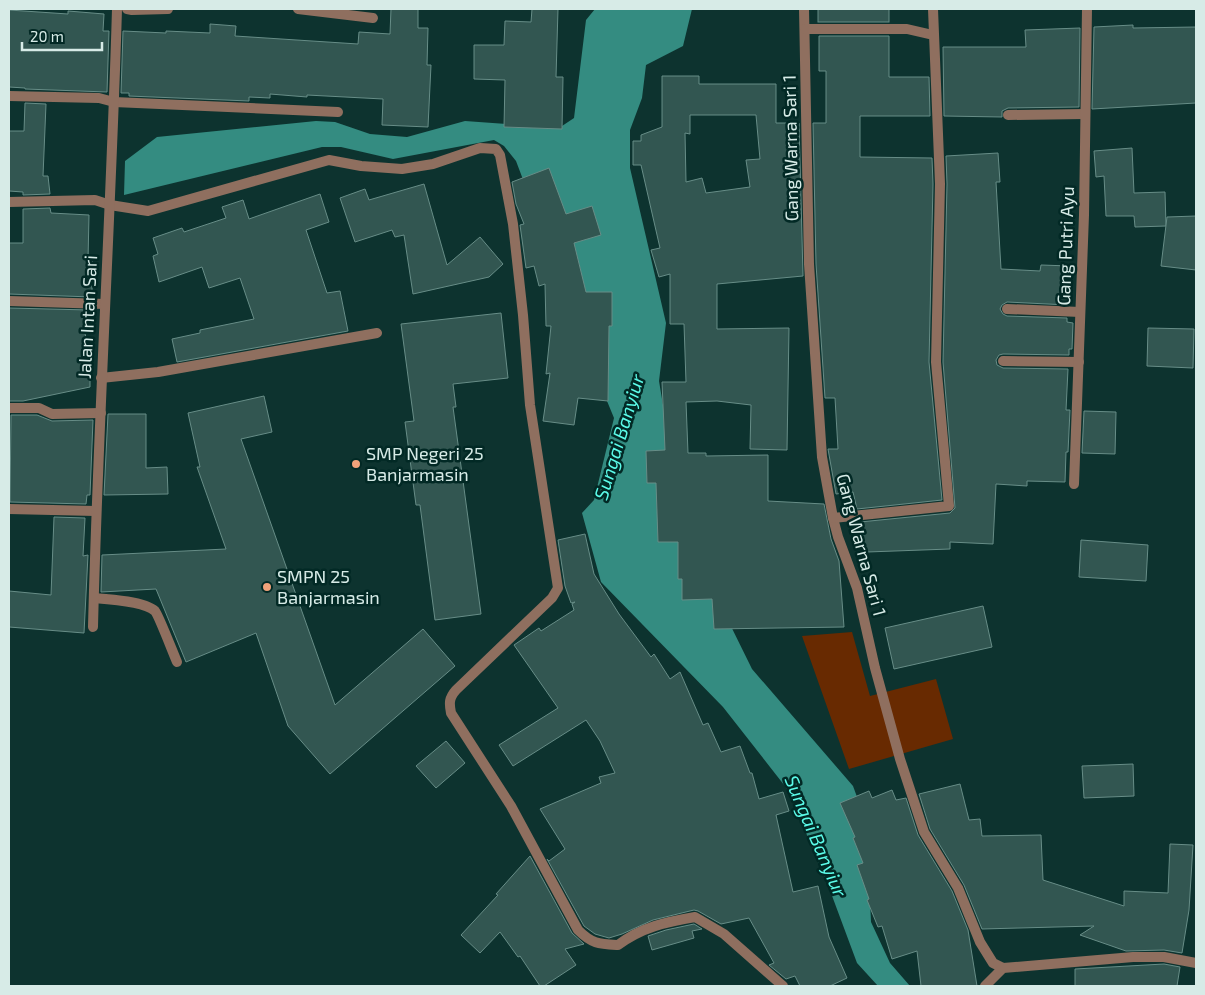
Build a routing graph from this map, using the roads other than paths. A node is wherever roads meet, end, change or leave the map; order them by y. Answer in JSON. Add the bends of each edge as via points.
{"nodes":[{"id":1,"x":117,"y":9,"type":"edge"},
{"id":2,"x":126,"y":9,"type":"edge"},
{"id":3,"x":168,"y":9,"type":"edge"},
{"id":4,"x":298,"y":9,"type":"edge"},
{"id":5,"x":804,"y":9,"type":"edge"},
{"id":6,"x":932,"y":9,"type":"edge"},
{"id":7,"x":1087,"y":9,"type":"edge"},
{"id":8,"x":373,"y":18,"type":"dead end"},
{"id":9,"x":805,"y":29,"type":"junction"},
{"id":10,"x":933,"y":35,"type":"junction"},
{"id":11,"x":9,"y":96,"type":"edge"},
{"id":12,"x":114,"y":102,"type":"junction"},
{"id":13,"x":338,"y":112,"type":"dead end"},
{"id":14,"x":1085,"y":114,"type":"junction"},
{"id":15,"x":1008,"y":115,"type":"dead end"},
{"id":16,"x":9,"y":202,"type":"edge"},
{"id":17,"x":110,"y":205,"type":"junction"},
{"id":18,"x":9,"y":302,"type":"edge"},
{"id":19,"x":105,"y":304,"type":"junction"},
{"id":20,"x":1007,"y":310,"type":"dead end"},
{"id":21,"x":1080,"y":312,"type":"junction"},
{"id":22,"x":377,"y":333,"type":"dead end"},
{"id":23,"x":1003,"y":361,"type":"dead end"},
{"id":24,"x":1079,"y":362,"type":"junction"},
{"id":25,"x":101,"y":378,"type":"junction"},
{"id":26,"x":9,"y":408,"type":"edge"},
{"id":27,"x":101,"y":412,"type":"junction"},
{"id":28,"x":1074,"y":484,"type":"dead end"},
{"id":29,"x":9,"y":509,"type":"edge"},
{"id":30,"x":95,"y":511,"type":"junction"},
{"id":31,"x":833,"y":518,"type":"junction"},
{"id":32,"x":94,"y":598,"type":"junction"},
{"id":33,"x":93,"y":627,"type":"dead end"},
{"id":34,"x":177,"y":662,"type":"dead end"},
{"id":35,"x":1196,"y":963,"type":"edge"},
{"id":36,"x":1003,"y":968,"type":"junction"},
{"id":37,"x":783,"y":986,"type":"edge"},
{"id":38,"x":985,"y":986,"type":"edge"}],
"edges":[{"from":1,"to":12,"type":"street","name":"Jalan Intan Sari"},
{"from":2,"to":3,"type":"street"},
{"from":4,"to":8,"type":"street"},
{"from":5,"to":9,"type":"street","name":"Gang Warna Sari 1"},
{"from":6,"to":10,"type":"street"},
{"from":7,"to":14,"type":"street","name":"Gang Putri Ayu"},
{"from":9,"to":10,"type":"street","via":[[907,29]]},
{"from":9,"to":31,"type":"street","name":"Gang Warna Sari 1","via":[[809,264],[822,457]]},
{"from":10,"to":31,"type":"street","via":[[940,184],[936,362],[949,506]]},
{"from":11,"to":12,"type":"street","via":[[99,98]]},
{"from":12,"to":13,"type":"street"},
{"from":12,"to":17,"type":"street","name":"Jalan Intan Sari"},
{"from":14,"to":15,"type":"street"},
{"from":14,"to":21,"type":"street","name":"Gang Putri Ayu"},
{"from":16,"to":17,"type":"street","via":[[95,200]]},
{"from":17,"to":19,"type":"street","name":"Jalan Intan Sari"},
{"from":17,"to":37,"type":"street","via":[[148,211],[329,160],[402,168],[433,164],[480,148],[496,150],[500,155],[513,224],[530,405],[558,588],[552,598],[456,690],[450,698],[451,713],[512,806],[578,930],[586,937],[594,943],[618,945],[632,935],[664,922],[695,917],[724,934]]},
{"from":18,"to":19,"type":"street"},
{"from":19,"to":25,"type":"street","name":"Jalan Intan Sari"},
{"from":20,"to":21,"type":"street"},
{"from":21,"to":24,"type":"street","name":"Gang Putri Ayu"},
{"from":22,"to":25,"type":"street","via":[[158,372]]},
{"from":23,"to":24,"type":"street"},
{"from":24,"to":28,"type":"street","name":"Gang Putri Ayu"},
{"from":25,"to":27,"type":"street","name":"Jalan Intan Sari"},
{"from":26,"to":27,"type":"street","via":[[39,408],[52,414]]},
{"from":27,"to":30,"type":"street","name":"Jalan Intan Sari"},
{"from":29,"to":30,"type":"street"},
{"from":30,"to":32,"type":"street","name":"Jalan Intan Sari"},
{"from":31,"to":36,"type":"street","name":"Gang Warna Sari 1","via":[[857,588],[900,759],[924,832],[958,888],[980,942],[993,962]]},
{"from":32,"to":33,"type":"street","name":"Jalan Intan Sari"},
{"from":32,"to":34,"type":"street","via":[[122,600],[155,611]]},
{"from":35,"to":36,"type":"street","via":[[1164,957],[1133,957]]},
{"from":36,"to":38,"type":"street"}]}
